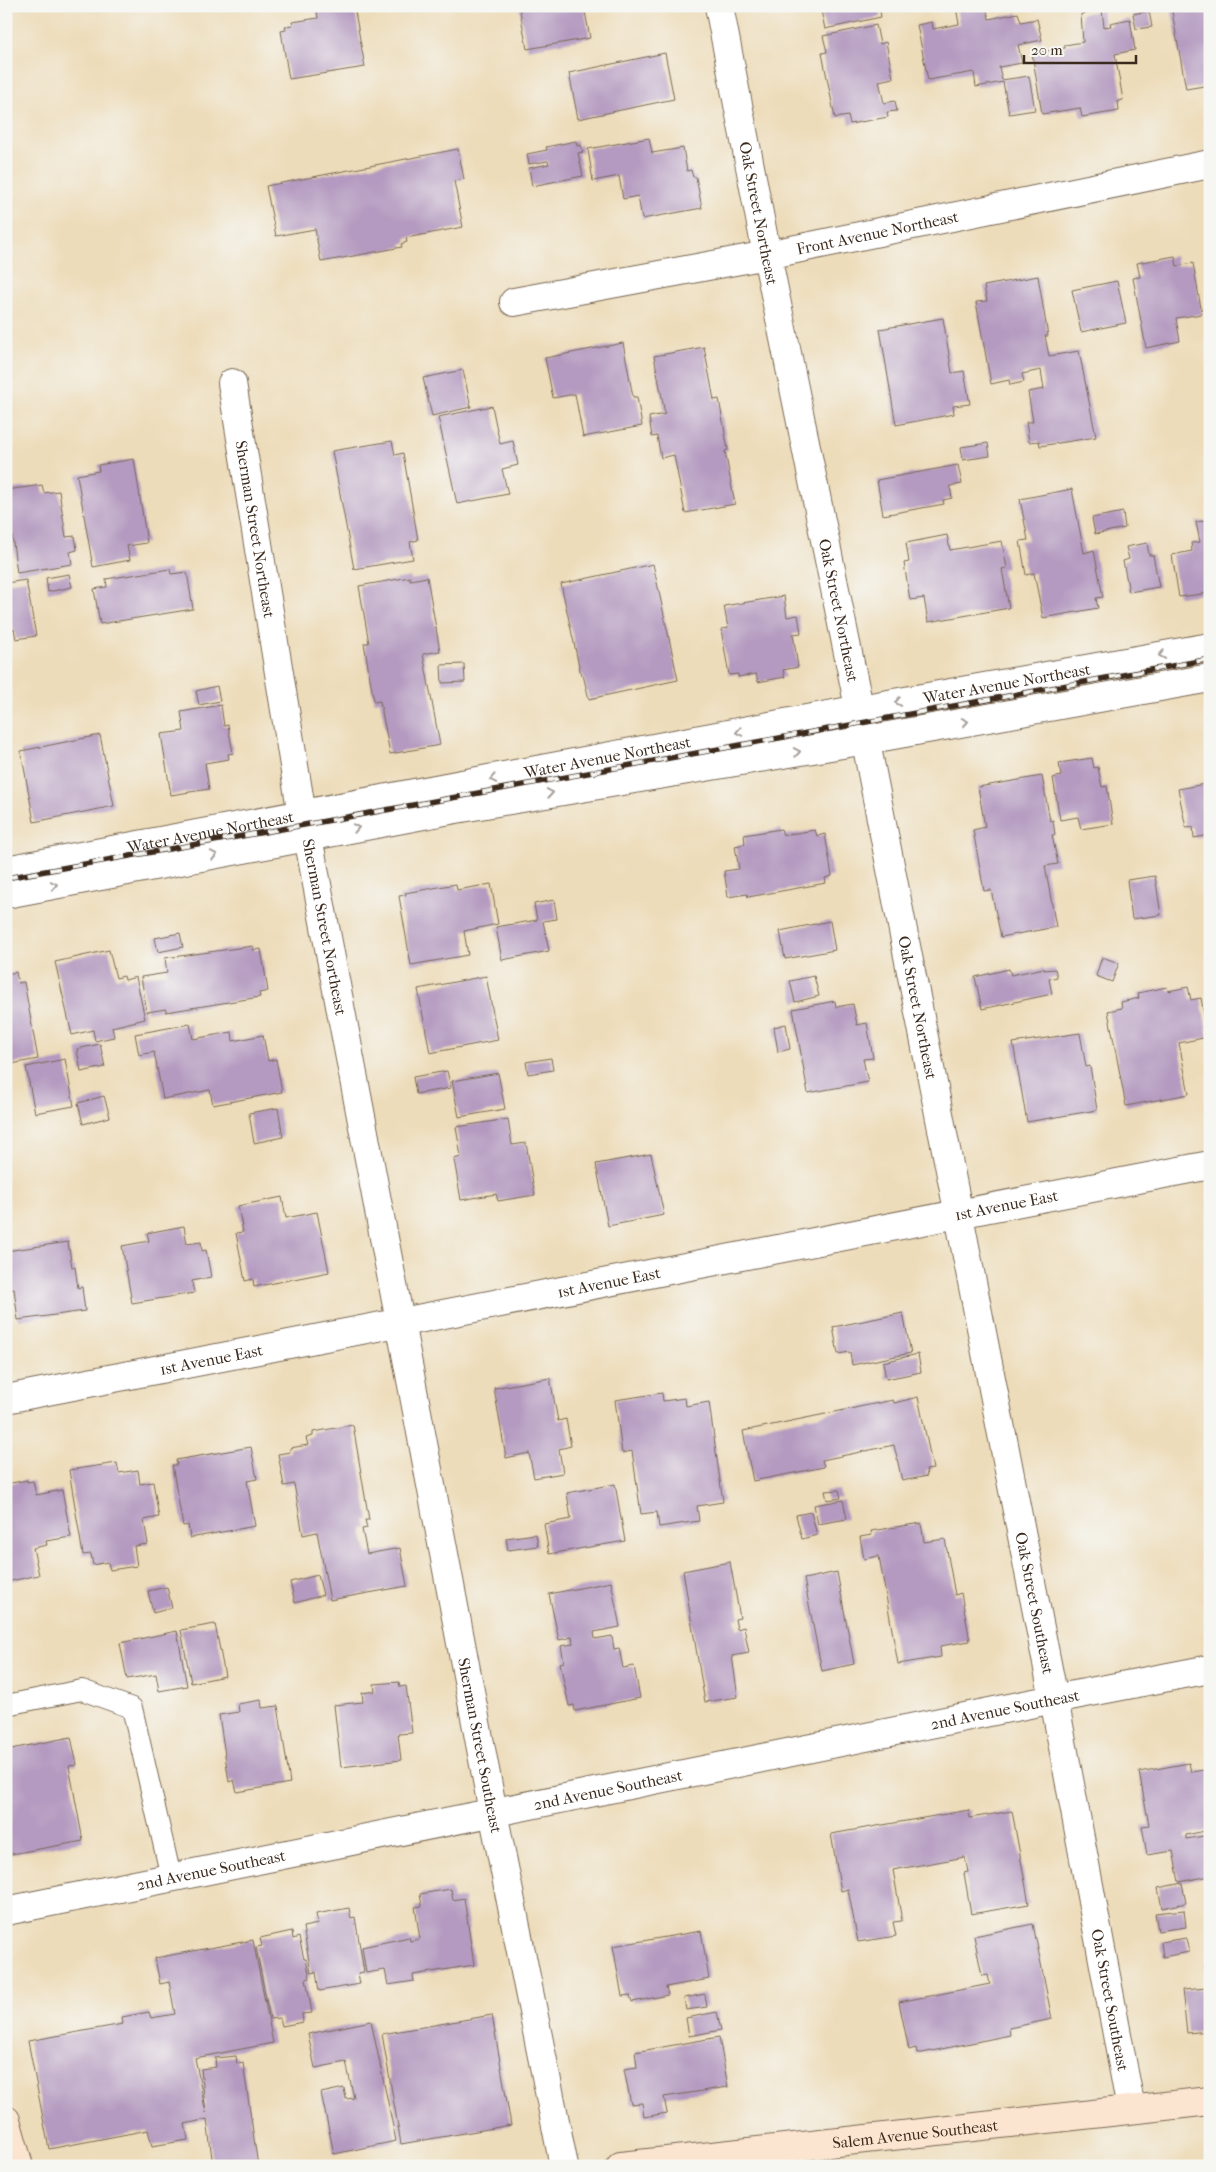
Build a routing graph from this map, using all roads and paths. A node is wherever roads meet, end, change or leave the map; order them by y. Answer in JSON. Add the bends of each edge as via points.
{"nodes":[{"id":1,"x":719,"y":6,"type":"edge"},
{"id":2,"x":1210,"y":164,"type":"edge"},
{"id":3,"x":767,"y":255,"type":"junction"},
{"id":4,"x":514,"y":302,"type":"dead end"},
{"id":5,"x":232,"y":383,"type":"dead end"},
{"id":6,"x":1210,"y":647,"type":"edge"},
{"id":7,"x":1210,"y":678,"type":"edge"},
{"id":8,"x":860,"y":710,"type":"junction"},
{"id":9,"x":866,"y":740,"type":"junction"},
{"id":10,"x":305,"y":826,"type":"junction"},
{"id":11,"x":6,"y":870,"type":"edge"},
{"id":12,"x":6,"y":894,"type":"edge"},
{"id":13,"x":1210,"y":1165,"type":"edge"},
{"id":14,"x":958,"y":1214,"type":"junction"},
{"id":15,"x":400,"y":1324,"type":"junction"},
{"id":16,"x":6,"y":1399,"type":"edge"},
{"id":17,"x":1210,"y":1669,"type":"edge"},
{"id":18,"x":1054,"y":1699,"type":"junction"},
{"id":19,"x":6,"y":1705,"type":"edge"},
{"id":20,"x":493,"y":1812,"type":"junction"},
{"id":21,"x":171,"y":1877,"type":"junction"},
{"id":22,"x":6,"y":1911,"type":"edge"},
{"id":23,"x":1210,"y":2101,"type":"edge"},
{"id":24,"x":1132,"y":2109,"type":"junction"},
{"id":25,"x":6,"y":2120,"type":"edge"},
{"id":26,"x":651,"y":2164,"type":"edge"},
{"id":27,"x":19,"y":2166,"type":"edge"},
{"id":28,"x":564,"y":2166,"type":"edge"},
{"id":29,"x":621,"y":2166,"type":"edge"}],
"edges":[{"from":1,"to":3,"type":"street","name":"Oak Street Northeast"},
{"from":2,"to":3,"type":"street","name":"Front Avenue Northeast"},
{"from":3,"to":4,"type":"street","name":"Front Avenue Northeast"},
{"from":3,"to":8,"type":"street","name":"Oak Street Northeast"},
{"from":5,"to":10,"type":"street","name":"Sherman Street Northeast"},
{"from":6,"to":8,"type":"street","name":"Water Avenue Northeast","one_way":true},
{"from":9,"to":7,"type":"street","name":"Water Avenue Northeast","one_way":true},
{"from":8,"to":9,"type":"street","name":"Oak Street Northeast"},
{"from":8,"to":10,"type":"street","name":"Water Avenue Northeast","one_way":true},
{"from":10,"to":9,"type":"street","name":"Water Avenue Northeast","one_way":true,"via":[[450,810]]},
{"from":9,"to":14,"type":"street","name":"Oak Street Northeast"},
{"from":10,"to":11,"type":"street","name":"Water Avenue Northeast"},
{"from":12,"to":10,"type":"street","name":"Water Avenue Northeast","one_way":true},
{"from":10,"to":15,"type":"street","name":"Sherman Street Northeast"},
{"from":13,"to":14,"type":"street","name":"1st Avenue East"},
{"from":14,"to":15,"type":"street","name":"1st Avenue East"},
{"from":14,"to":18,"type":"street","name":"Oak Street Southeast"},
{"from":15,"to":16,"type":"street","name":"1st Avenue East"},
{"from":15,"to":20,"type":"street","name":"Sherman Street Southeast"},
{"from":17,"to":18,"type":"street","name":"2nd Avenue Southeast"},
{"from":18,"to":20,"type":"street","name":"2nd Avenue Southeast"},
{"from":18,"to":24,"type":"street","name":"Oak Street Southeast"},
{"from":19,"to":21,"type":"lane","via":[[82,1690],[132,1708]]},
{"from":20,"to":21,"type":"street","name":"2nd Avenue Southeast"},
{"from":20,"to":28,"type":"street","name":"Sherman Street Southeast"},
{"from":21,"to":22,"type":"street","name":"2nd Avenue Southeast"},
{"from":23,"to":24,"type":"main road","name":"Salem Avenue Southeast"},
{"from":24,"to":26,"type":"main road","name":"Salem Avenue Southeast"},
{"from":25,"to":27,"type":"main road"},
{"from":26,"to":29,"type":"main road","name":"Salem Avenue Southeast"}]}
